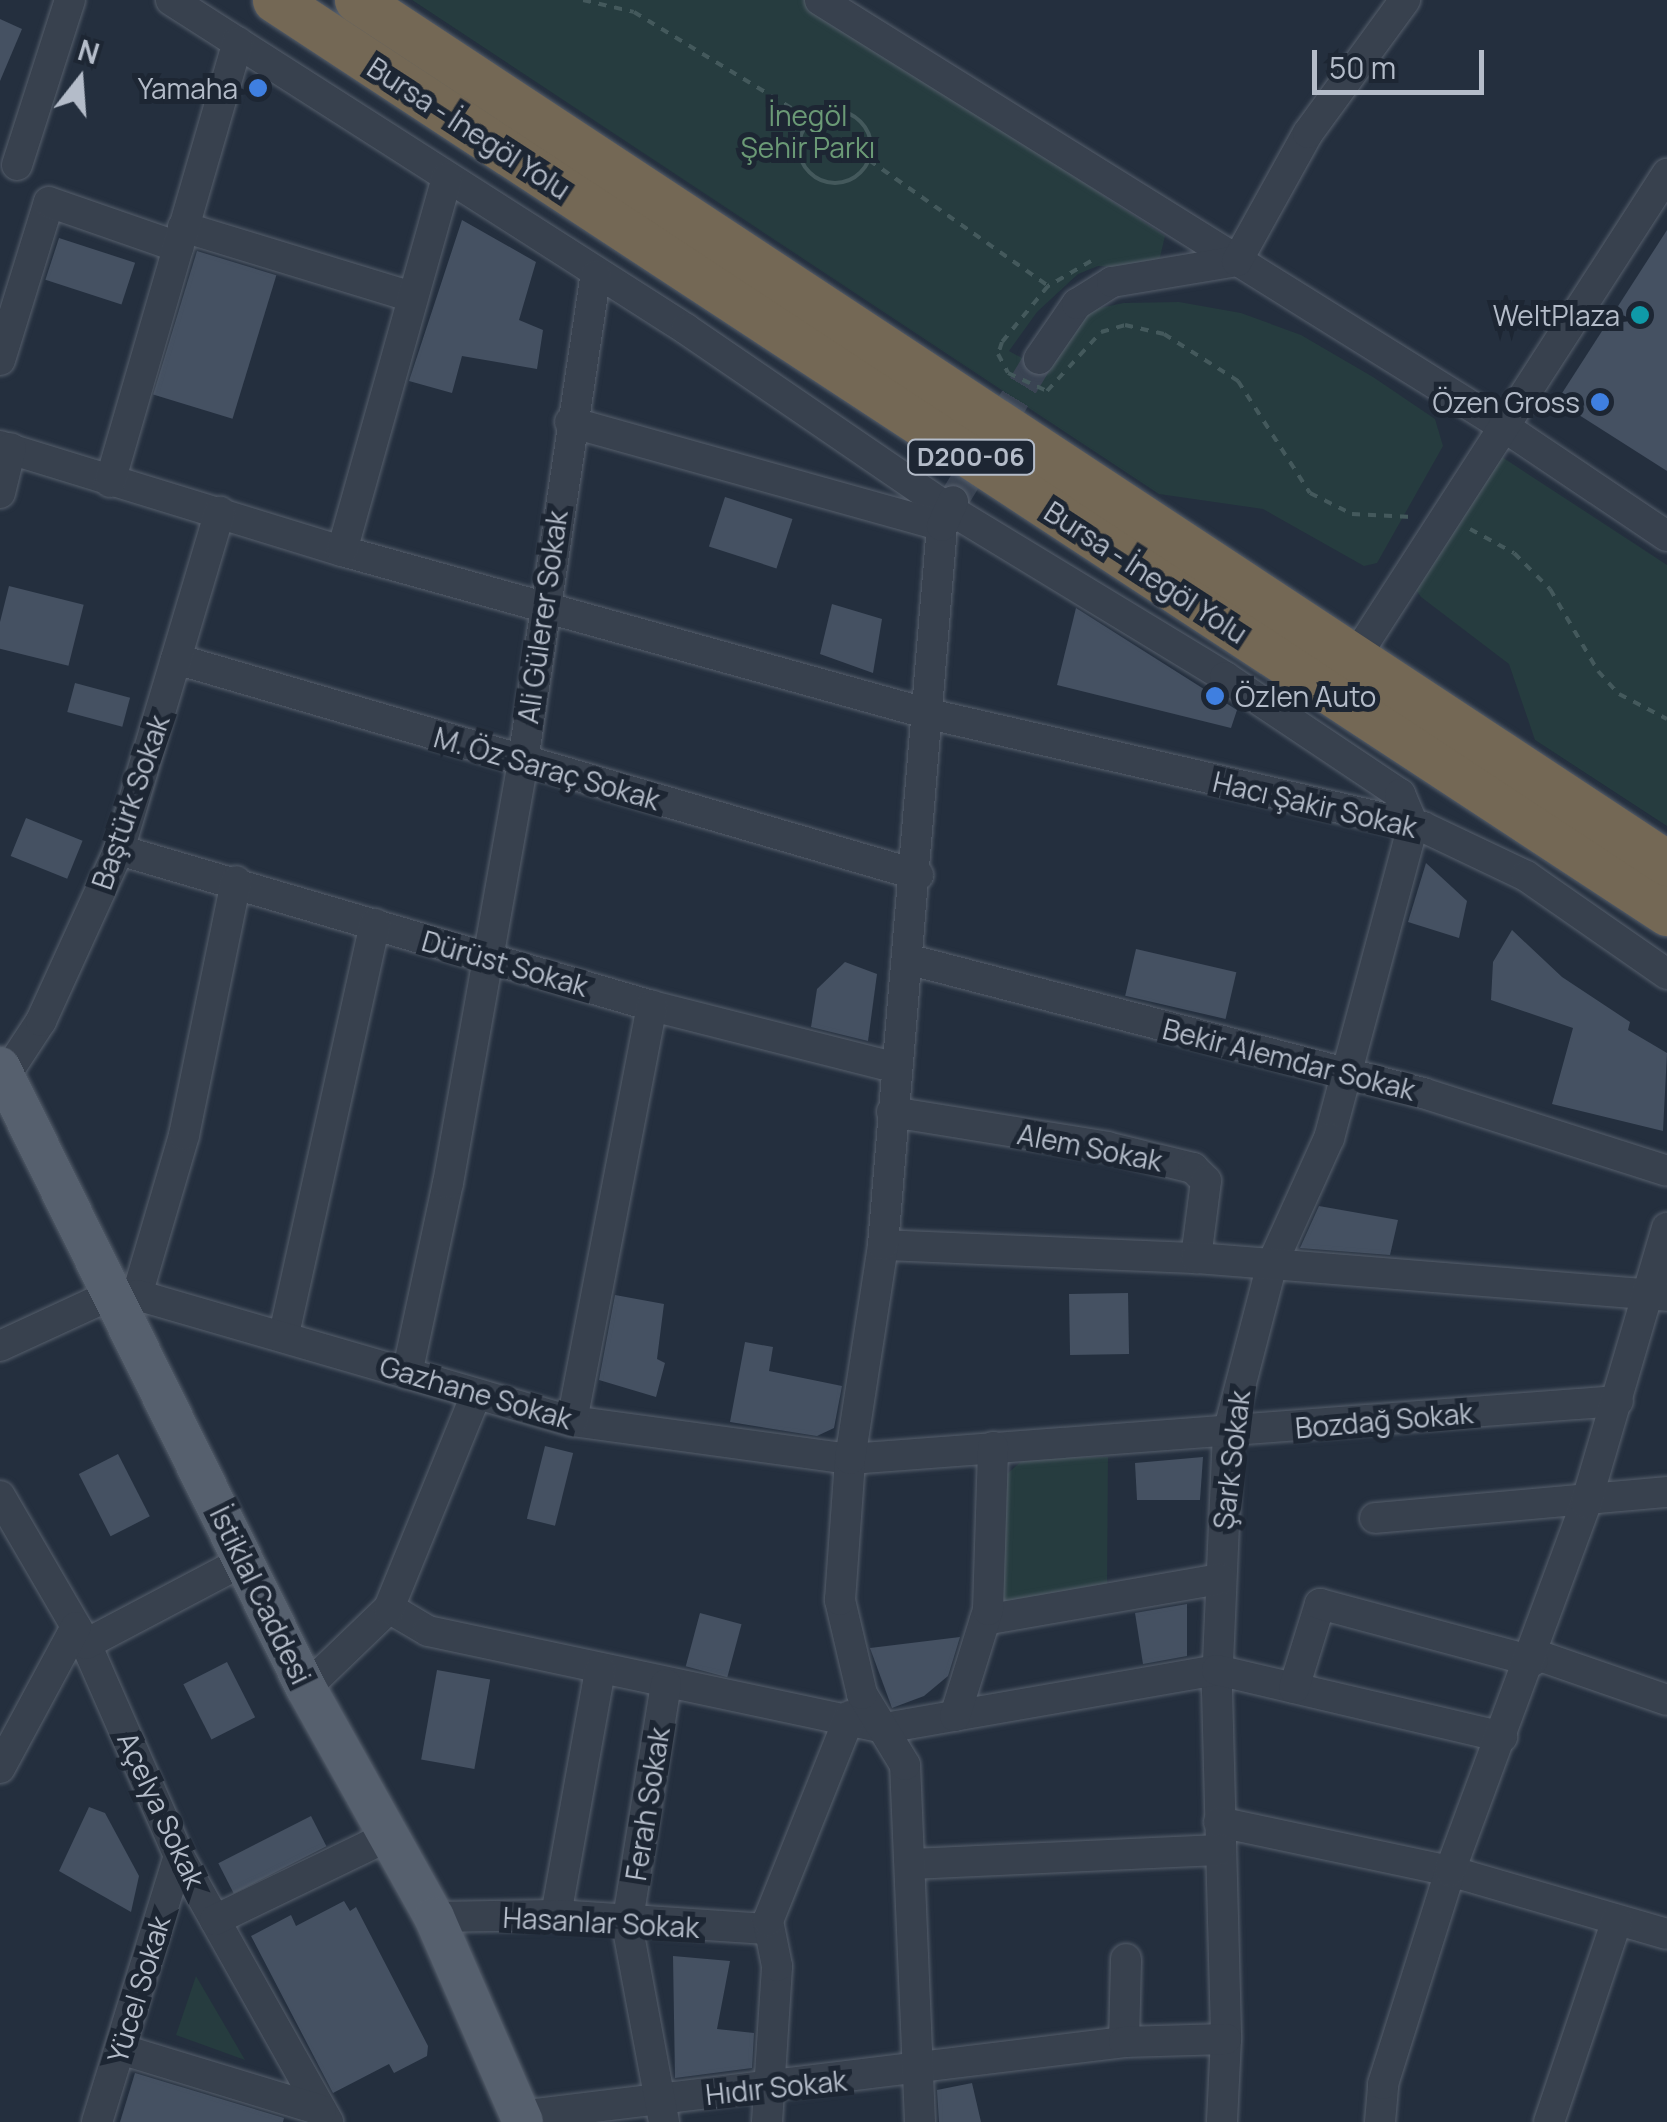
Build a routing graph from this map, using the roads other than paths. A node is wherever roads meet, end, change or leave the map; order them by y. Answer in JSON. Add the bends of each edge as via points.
{"nodes":[{"id":1,"x":70,"y":0,"type":"edge"},
{"id":2,"x":170,"y":0,"type":"edge"},
{"id":3,"x":275,"y":0,"type":"edge"},
{"id":4,"x":357,"y":0,"type":"edge"},
{"id":5,"x":820,"y":0,"type":"edge"},
{"id":6,"x":1405,"y":0,"type":"edge"},
{"id":7,"x":238,"y":42,"type":"junction"},
{"id":8,"x":8,"y":158,"type":"edge"},
{"id":9,"x":1667,"y":174,"type":"edge"},
{"id":10,"x":448,"y":178,"type":"junction"},
{"id":11,"x":49,"y":202,"type":"junction"},
{"id":12,"x":180,"y":237,"type":"junction"},
{"id":13,"x":1237,"y":261,"type":"junction"},
{"id":14,"x":14,"y":265,"type":"edge"},
{"id":15,"x":596,"y":275,"type":"junction"},
{"id":16,"x":412,"y":297,"type":"junction"},
{"id":17,"x":1040,"y":359,"type":"tunnel mouth"},
{"id":18,"x":0,"y":360,"type":"edge"},
{"id":19,"x":570,"y":422,"type":"junction"},
{"id":20,"x":1504,"y":426,"type":"junction"},
{"id":21,"x":6,"y":447,"type":"edge"},
{"id":22,"x":110,"y":482,"type":"junction"},
{"id":23,"x":0,"y":493,"type":"edge"},
{"id":24,"x":220,"y":512,"type":"junction"},
{"id":25,"x":948,"y":512,"type":"junction"},
{"id":26,"x":1667,"y":536,"type":"edge"},
{"id":27,"x":342,"y":551,"type":"junction"},
{"id":28,"x":543,"y":604,"type":"junction"},
{"id":29,"x":1356,"y":656,"type":"junction"},
{"id":30,"x":176,"y":658,"type":"junction"},
{"id":31,"x":929,"y":714,"type":"junction"},
{"id":32,"x":523,"y":762,"type":"junction"},
{"id":33,"x":1413,"y":825,"type":"junction"},
{"id":34,"x":120,"y":850,"type":"junction"},
{"id":35,"x":1667,"y":863,"type":"edge"},
{"id":36,"x":918,"y":875,"type":"junction"},
{"id":37,"x":236,"y":881,"type":"junction"},
{"id":38,"x":1667,"y":913,"type":"edge"},
{"id":39,"x":375,"y":924,"type":"junction"},
{"id":40,"x":488,"y":959,"type":"junction"},
{"id":41,"x":907,"y":959,"type":"junction"},
{"id":42,"x":1667,"y":974,"type":"edge"},
{"id":43,"x":652,"y":1006,"type":"junction"},
{"id":44,"x":893,"y":1067,"type":"junction"},
{"id":45,"x":2,"y":1072,"type":"edge"},
{"id":46,"x":1344,"y":1076,"type":"junction"},
{"id":47,"x":892,"y":1112,"type":"junction"},
{"id":48,"x":1667,"y":1171,"type":"edge"},
{"id":49,"x":1667,"y":1228,"type":"edge"},
{"id":50,"x":883,"y":1244,"type":"junction"},
{"id":51,"x":1196,"y":1258,"type":"junction"},
{"id":52,"x":1272,"y":1264,"type":"junction"},
{"id":53,"x":123,"y":1295,"type":"junction"},
{"id":54,"x":1658,"y":1295,"type":"edge"},
{"id":55,"x":284,"y":1334,"type":"junction"},
{"id":56,"x":0,"y":1346,"type":"edge"},
{"id":57,"x":406,"y":1374,"type":"junction"},
{"id":58,"x":476,"y":1396,"type":"junction"},
{"id":59,"x":1618,"y":1401,"type":"junction"},
{"id":60,"x":572,"y":1421,"type":"junction"},
{"id":61,"x":1228,"y":1434,"type":"junction"},
{"id":62,"x":993,"y":1447,"type":"junction"},
{"id":63,"x":850,"y":1460,"type":"junction"},
{"id":64,"x":1667,"y":1492,"type":"edge"},
{"id":65,"x":0,"y":1496,"type":"edge"},
{"id":66,"x":1586,"y":1503,"type":"junction"},
{"id":67,"x":1374,"y":1518,"type":"dead end"},
{"id":68,"x":245,"y":1560,"type":"junction"},
{"id":69,"x":1220,"y":1579,"type":"junction"},
{"id":70,"x":389,"y":1608,"type":"junction"},
{"id":71,"x":985,"y":1620,"type":"junction"},
{"id":72,"x":81,"y":1636,"type":"junction"},
{"id":73,"x":1533,"y":1657,"type":"junction"},
{"id":74,"x":600,"y":1670,"type":"junction"},
{"id":75,"x":1218,"y":1670,"type":"junction"},
{"id":76,"x":666,"y":1684,"type":"junction"},
{"id":77,"x":306,"y":1688,"type":"junction"},
{"id":78,"x":1294,"y":1688,"type":"junction"},
{"id":79,"x":1667,"y":1700,"type":"edge"},
{"id":80,"x":850,"y":1716,"type":"junction"},
{"id":81,"x":955,"y":1716,"type":"junction"},
{"id":82,"x":885,"y":1728,"type":"junction"},
{"id":83,"x":1502,"y":1738,"type":"junction"},
{"id":84,"x":0,"y":1768,"type":"edge"},
{"id":85,"x":389,"y":1836,"type":"junction"},
{"id":86,"x":1220,"y":1836,"type":"junction"},
{"id":87,"x":180,"y":1856,"type":"junction"},
{"id":88,"x":910,"y":1864,"type":"junction"},
{"id":89,"x":1450,"y":1871,"type":"junction"},
{"id":90,"x":556,"y":1915,"type":"junction"},
{"id":91,"x":434,"y":1917,"type":"junction"},
{"id":92,"x":215,"y":1920,"type":"junction"},
{"id":93,"x":1617,"y":1920,"type":"junction"},
{"id":94,"x":627,"y":1925,"type":"junction"},
{"id":95,"x":767,"y":1932,"type":"junction"},
{"id":96,"x":1667,"y":1934,"type":"edge"},
{"id":97,"x":1126,"y":1958,"type":"dead end"},
{"id":98,"x":1226,"y":2039,"type":"junction"},
{"id":99,"x":1124,"y":2042,"type":"junction"},
{"id":100,"x":120,"y":2049,"type":"junction"},
{"id":101,"x":912,"y":2071,"type":"junction"},
{"id":102,"x":771,"y":2089,"type":"junction"},
{"id":103,"x":663,"y":2111,"type":"edge"},
{"id":104,"x":324,"y":2117,"type":"edge"},
{"id":105,"x":522,"y":2119,"type":"edge"},
{"id":106,"x":97,"y":2122,"type":"edge"},
{"id":107,"x":767,"y":2122,"type":"edge"},
{"id":108,"x":920,"y":2122,"type":"edge"},
{"id":109,"x":1222,"y":2122,"type":"edge"},
{"id":110,"x":1380,"y":2122,"type":"edge"},
{"id":111,"x":1549,"y":2122,"type":"edge"}],
"edges":[{"from":1,"to":8,"type":"street"},
{"from":2,"to":7,"type":"street"},
{"from":3,"to":38,"type":"highway","name":"Bursa - İnegöl Yolu","number":"D200-06"},
{"from":4,"to":29,"type":"highway","name":"Bursa - İnegöl Yolu","number":"D200-06"},
{"from":5,"to":13,"type":"street"},
{"from":6,"to":13,"type":"street","via":[[1308,133]]},
{"from":7,"to":10,"type":"street"},
{"from":7,"to":12,"type":"street"},
{"from":8,"to":11,"type":"street"},
{"from":9,"to":20,"type":"street"},
{"from":10,"to":15,"type":"street"},
{"from":10,"to":16,"type":"street"},
{"from":11,"to":12,"type":"street"},
{"from":11,"to":14,"type":"street"},
{"from":12,"to":16,"type":"street"},
{"from":12,"to":22,"type":"street"},
{"from":13,"to":17,"type":"street","via":[[1112,282],[1077,304]]},
{"from":13,"to":20,"type":"street"},
{"from":14,"to":18,"type":"street"},
{"from":15,"to":19,"type":"street","name":"Ali Gülerer Sokak"},
{"from":15,"to":25,"type":"street"},
{"from":16,"to":27,"type":"street"},
{"from":19,"to":25,"type":"street"},
{"from":19,"to":28,"type":"street","name":"Ali Gülerer Sokak"},
{"from":20,"to":26,"type":"street"},
{"from":20,"to":29,"type":"street"},
{"from":21,"to":22,"type":"street","name":"Hacı Şakir Sokak"},
{"from":21,"to":23,"type":"street"},
{"from":22,"to":24,"type":"street","name":"Hacı Şakir Sokak"},
{"from":24,"to":27,"type":"street","name":"Hacı Şakir Sokak"},
{"from":24,"to":30,"type":"street","name":"Baştürk Sokak"},
{"from":25,"to":31,"type":"street"},
{"from":25,"to":33,"type":"street","via":[[1355,761],[1400,794]]},
{"from":27,"to":28,"type":"street","name":"Hacı Şakir Sokak"},
{"from":28,"to":31,"type":"street","name":"Hacı Şakir Sokak"},
{"from":28,"to":32,"type":"street","name":"Ali Gülerer Sokak"},
{"from":29,"to":35,"type":"highway","name":"Bursa - İnegöl Yolu","number":"D200-06"},
{"from":30,"to":32,"type":"street","name":"M. Öz Saraç Sokak"},
{"from":30,"to":34,"type":"street","name":"Baştürk Sokak"},
{"from":31,"to":33,"type":"street","name":"Hacı Şakir Sokak"},
{"from":31,"to":36,"type":"street"},
{"from":32,"to":36,"type":"street","name":"M. Öz Saraç Sokak"},
{"from":32,"to":40,"type":"street","name":"Ali Gülerer Sokak"},
{"from":33,"to":42,"type":"street","name":"Hacı Şakir Sokak","via":[[1526,876]]},
{"from":33,"to":46,"type":"street","name":"Şark Sokak"},
{"from":34,"to":37,"type":"street","name":"Dürüst Sokak"},
{"from":34,"to":45,"type":"street","name":"Baştürk Sokak","via":[[41,1020]]},
{"from":36,"to":41,"type":"street"},
{"from":37,"to":39,"type":"street","name":"Dürüst Sokak"},
{"from":37,"to":53,"type":"street","via":[[184,1135]]},
{"from":39,"to":40,"type":"street","name":"Dürüst Sokak"},
{"from":39,"to":55,"type":"street"},
{"from":40,"to":43,"type":"street","name":"Dürüst Sokak"},
{"from":40,"to":57,"type":"street","name":"Ali Gülerer Sokak"},
{"from":41,"to":44,"type":"street"},
{"from":41,"to":46,"type":"street","name":"Bekir Alemdar Sokak"},
{"from":43,"to":44,"type":"street","name":"Dürüst Sokak"},
{"from":43,"to":60,"type":"street"},
{"from":44,"to":47,"type":"street"},
{"from":45,"to":53,"type":"main road","name":"İstiklal Caddesi"},
{"from":46,"to":48,"type":"street","name":"Bekir Alemdar Sokak","via":[[1423,1093]]},
{"from":46,"to":52,"type":"street","name":"Şark Sokak","via":[[1329,1138]]},
{"from":47,"to":50,"type":"street"},
{"from":47,"to":51,"type":"street","name":"Alem Sokak","via":[[1108,1147],[1193,1168],[1206,1181]]},
{"from":49,"to":54,"type":"street"},
{"from":50,"to":51,"type":"street"},
{"from":50,"to":63,"type":"street"},
{"from":51,"to":52,"type":"street"},
{"from":52,"to":54,"type":"street"},
{"from":52,"to":61,"type":"street","name":"Şark Sokak"},
{"from":53,"to":55,"type":"street","name":"Gazhane Sokak"},
{"from":53,"to":56,"type":"street"},
{"from":53,"to":68,"type":"main road","name":"İstiklal Caddesi"},
{"from":54,"to":59,"type":"street"},
{"from":55,"to":57,"type":"street","name":"Gazhane Sokak"},
{"from":57,"to":58,"type":"street","name":"Gazhane Sokak"},
{"from":58,"to":60,"type":"street","name":"Gazhane Sokak"},
{"from":58,"to":70,"type":"street"},
{"from":59,"to":61,"type":"street","name":"Bozdağ Sokak"},
{"from":59,"to":66,"type":"street"},
{"from":60,"to":63,"type":"street","name":"Gazhane Sokak"},
{"from":61,"to":62,"type":"street","name":"Bozdağ Sokak"},
{"from":61,"to":69,"type":"street","name":"Şark Sokak"},
{"from":62,"to":63,"type":"street","name":"Bozdağ Sokak"},
{"from":62,"to":71,"type":"street"},
{"from":63,"to":82,"type":"street","via":[[840,1600],[862,1694]]},
{"from":64,"to":66,"type":"street"},
{"from":65,"to":72,"type":"street","name":"Açelya Sokak"},
{"from":66,"to":67,"type":"street"},
{"from":66,"to":73,"type":"street"},
{"from":68,"to":72,"type":"street"},
{"from":68,"to":77,"type":"main road","name":"İstiklal Caddesi"},
{"from":69,"to":71,"type":"street"},
{"from":69,"to":75,"type":"street","name":"Şark Sokak"},
{"from":70,"to":74,"type":"street","via":[[428,1630]]},
{"from":70,"to":77,"type":"street"},
{"from":71,"to":81,"type":"street"},
{"from":72,"to":84,"type":"street"},
{"from":72,"to":87,"type":"street","name":"Açelya Sokak"},
{"from":73,"to":78,"type":"street","via":[[1320,1604]]},
{"from":73,"to":79,"type":"street"},
{"from":73,"to":83,"type":"street"},
{"from":74,"to":76,"type":"street"},
{"from":74,"to":90,"type":"street"},
{"from":75,"to":78,"type":"street"},
{"from":75,"to":81,"type":"street"},
{"from":75,"to":86,"type":"street","name":"Şark Sokak"},
{"from":76,"to":80,"type":"street"},
{"from":76,"to":94,"type":"street","name":"Ferah Sokak"},
{"from":77,"to":85,"type":"main road","name":"İstiklal Caddesi"},
{"from":78,"to":83,"type":"street"},
{"from":80,"to":82,"type":"street"},
{"from":80,"to":95,"type":"street"},
{"from":81,"to":82,"type":"street"},
{"from":82,"to":88,"type":"street","via":[[905,1765]]},
{"from":83,"to":89,"type":"street"},
{"from":85,"to":91,"type":"main road","name":"İstiklal Caddesi"},
{"from":85,"to":92,"type":"street"},
{"from":86,"to":88,"type":"street"},
{"from":86,"to":89,"type":"street"},
{"from":86,"to":98,"type":"street","name":"Şark Sokak"},
{"from":87,"to":92,"type":"street","name":"Açelya Sokak"},
{"from":87,"to":100,"type":"street","name":"Yücel Sokak"},
{"from":88,"to":101,"type":"street"},
{"from":89,"to":93,"type":"street"},
{"from":89,"to":110,"type":"street","via":[[1384,2084]]},
{"from":90,"to":91,"type":"street","name":"Hasanlar Sokak"},
{"from":90,"to":94,"type":"street","name":"Hasanlar Sokak"},
{"from":91,"to":105,"type":"main road","name":"İstiklal Caddesi"},
{"from":92,"to":104,"type":"street","name":"Açelya Sokak"},
{"from":93,"to":96,"type":"street"},
{"from":93,"to":111,"type":"street"},
{"from":94,"to":95,"type":"street","name":"Hasanlar Sokak"},
{"from":94,"to":103,"type":"street"},
{"from":95,"to":102,"type":"street","via":[[777,1966]]},
{"from":97,"to":99,"type":"street"},
{"from":98,"to":99,"type":"street","name":"Hıdır Sokak"},
{"from":98,"to":109,"type":"street","name":"Şark Sokak"},
{"from":99,"to":101,"type":"street","name":"Hıdır Sokak"},
{"from":100,"to":104,"type":"street"},
{"from":100,"to":106,"type":"street","name":"Yücel Sokak"},
{"from":101,"to":102,"type":"street","name":"Hıdır Sokak"},
{"from":101,"to":108,"type":"street"},
{"from":102,"to":103,"type":"street","name":"Hıdır Sokak"},
{"from":102,"to":107,"type":"street"},
{"from":103,"to":105,"type":"street","name":"Hıdır Sokak"}]}
